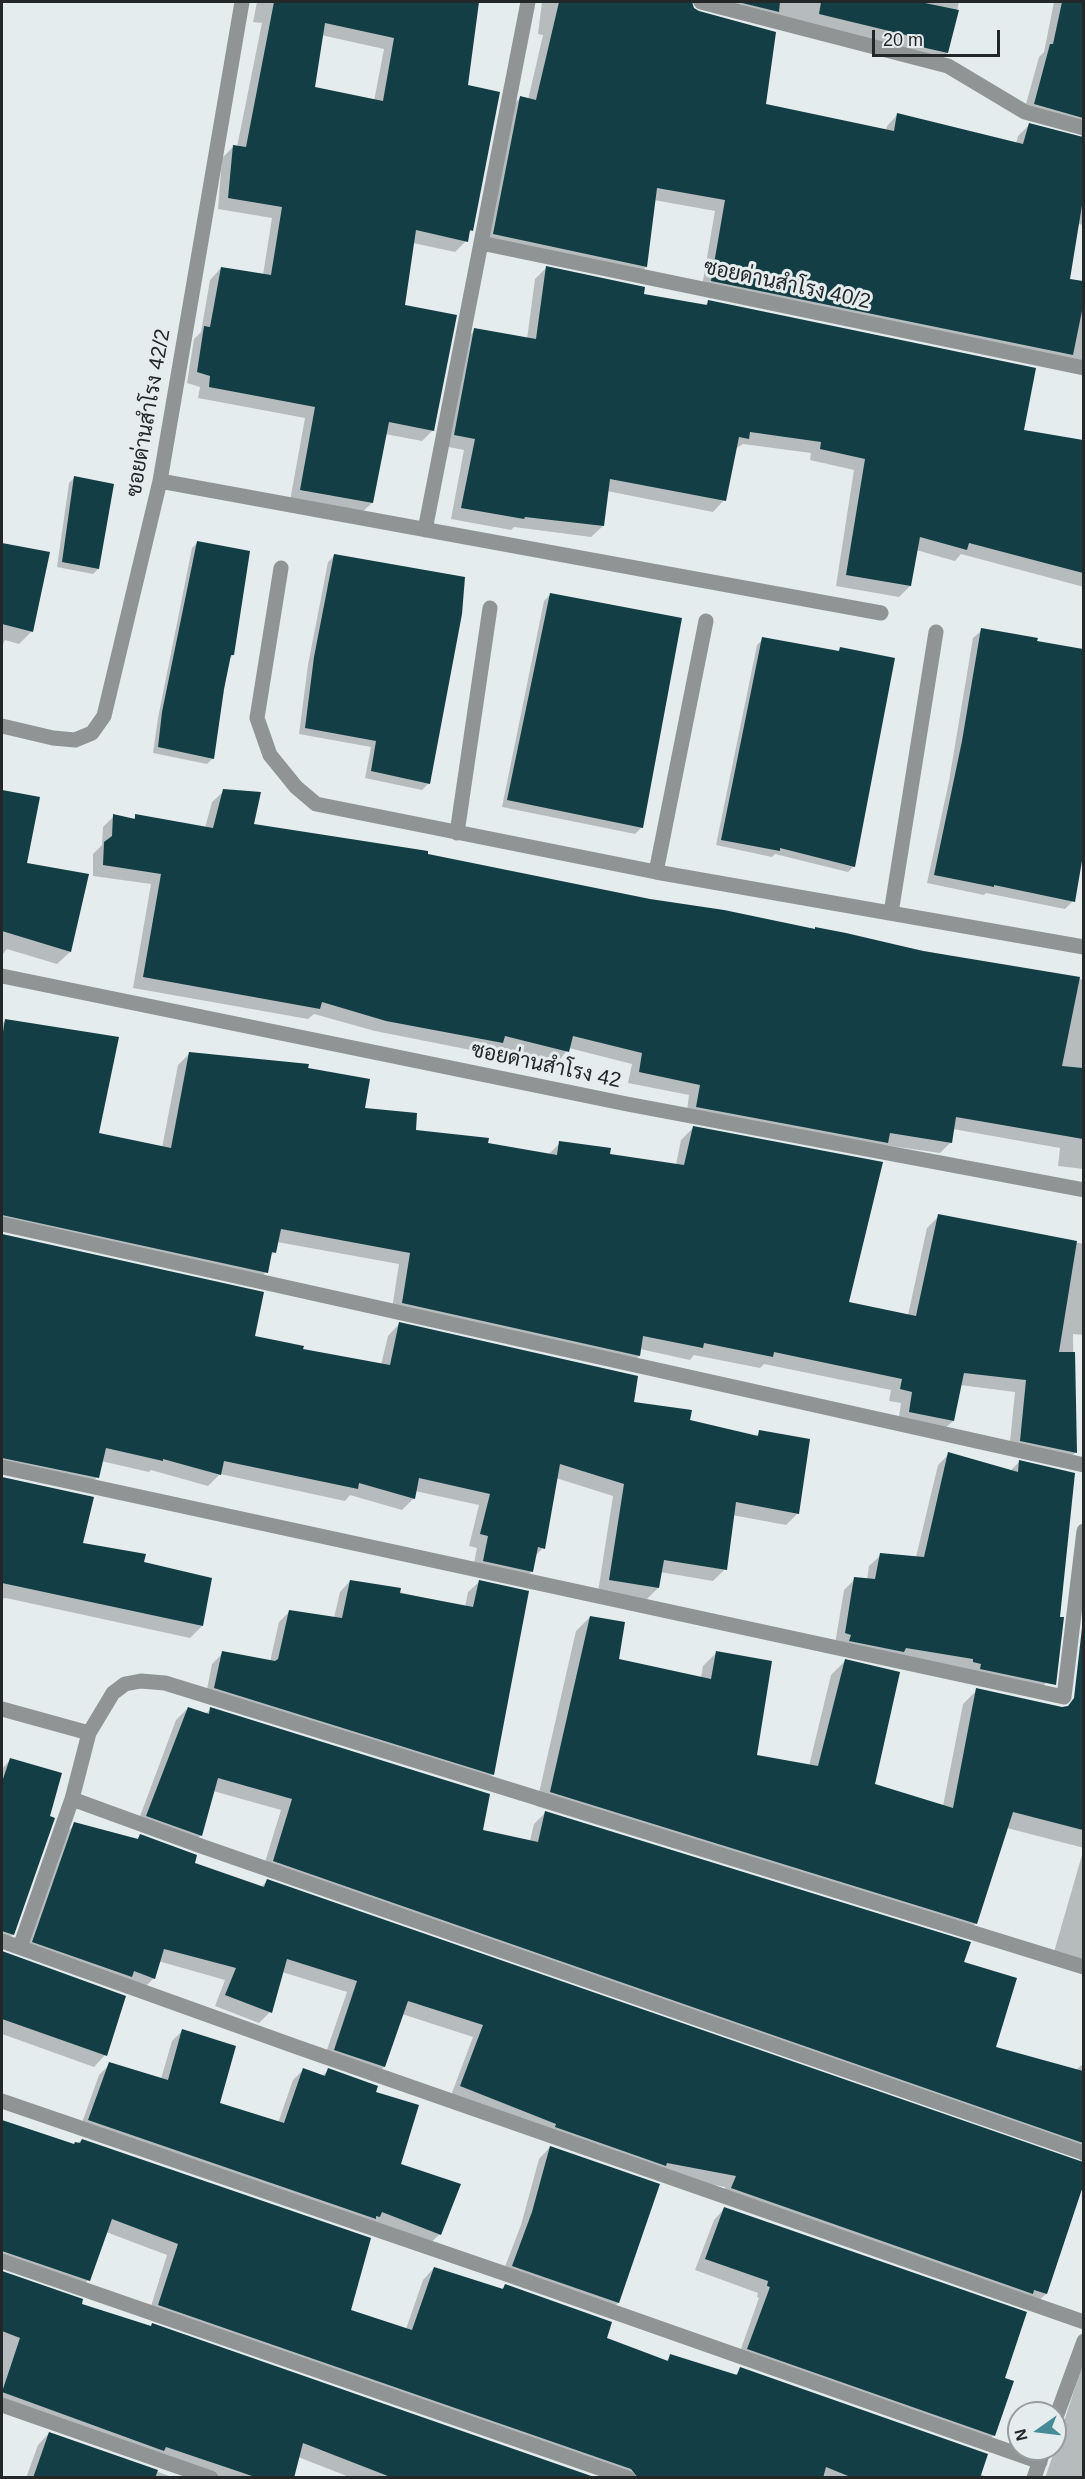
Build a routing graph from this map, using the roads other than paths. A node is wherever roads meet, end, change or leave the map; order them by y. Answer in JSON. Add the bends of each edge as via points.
{"nodes":[{"id":1,"x":242,"y":2,"type":"edge"},
{"id":2,"x":528,"y":2,"type":"edge"},
{"id":3,"x":700,"y":2,"type":"edge"},
{"id":4,"x":1083,"y":128,"type":"edge"},
{"id":5,"x":481,"y":243,"type":"junction"},
{"id":6,"x":1083,"y":364,"type":"edge"},
{"id":7,"x":160,"y":481,"type":"junction"},
{"id":8,"x":425,"y":530,"type":"junction"},
{"id":9,"x":281,"y":568,"type":"dead end"},
{"id":10,"x":490,"y":608,"type":"dead end"},
{"id":11,"x":881,"y":613,"type":"dead end"},
{"id":12,"x":706,"y":621,"type":"dead end"},
{"id":13,"x":936,"y":632,"type":"dead end"},
{"id":14,"x":2,"y":726,"type":"edge"},
{"id":15,"x":457,"y":833,"type":"junction"},
{"id":16,"x":656,"y":872,"type":"junction"},
{"id":17,"x":891,"y":913,"type":"junction"},
{"id":18,"x":1083,"y":947,"type":"edge"},
{"id":19,"x":2,"y":976,"type":"edge"},
{"id":20,"x":1083,"y":1190,"type":"edge"},
{"id":21,"x":2,"y":1224,"type":"edge"},
{"id":22,"x":1083,"y":1465,"type":"edge"},
{"id":23,"x":2,"y":1467,"type":"edge"},
{"id":24,"x":1083,"y":1531,"type":"edge"},
{"id":25,"x":2,"y":1709,"type":"edge"},
{"id":26,"x":89,"y":1733,"type":"junction"},
{"id":27,"x":72,"y":1799,"type":"junction"},
{"id":28,"x":2,"y":1941,"type":"edge"},
{"id":29,"x":20,"y":1947,"type":"junction"},
{"id":30,"x":1083,"y":1967,"type":"edge"},
{"id":31,"x":2,"y":2102,"type":"edge"},
{"id":32,"x":1083,"y":2153,"type":"edge"},
{"id":33,"x":2,"y":2261,"type":"edge"},
{"id":34,"x":1083,"y":2322,"type":"edge"},
{"id":35,"x":1083,"y":2341,"type":"edge"},
{"id":36,"x":1062,"y":2401,"type":"edge"},
{"id":37,"x":2,"y":2405,"type":"edge"},
{"id":38,"x":1007,"y":2444,"type":"edge"},
{"id":39,"x":1040,"y":2461,"type":"edge"},
{"id":40,"x":211,"y":2478,"type":"edge"},
{"id":41,"x":628,"y":2478,"type":"edge"},
{"id":42,"x":1034,"y":2478,"type":"edge"}],
"edges":[{"from":1,"to":7,"type":"street","name":"ซอยด่านสำโรง 42/2"},
{"from":2,"to":5,"type":"street"},
{"from":3,"to":4,"type":"street","via":[[948,66],[1025,112]]},
{"from":5,"to":6,"type":"street","name":"ซอยด่านสำโรง 40/2"},
{"from":5,"to":8,"type":"street"},
{"from":7,"to":8,"type":"street"},
{"from":7,"to":14,"type":"street","name":"ซอยด่านสำโรง 42/2","via":[[104,716],[92,733],[75,740]]},
{"from":8,"to":11,"type":"street"},
{"from":9,"to":15,"type":"street","via":[[257,718],[270,755],[316,804]]},
{"from":10,"to":15,"type":"street"},
{"from":12,"to":16,"type":"street"},
{"from":13,"to":17,"type":"street"},
{"from":15,"to":16,"type":"street"},
{"from":16,"to":17,"type":"street"},
{"from":17,"to":18,"type":"street"},
{"from":19,"to":20,"type":"street","name":"ซอยด่านสำโรง 42","via":[[627,1104]]},
{"from":21,"to":22,"type":"street"},
{"from":23,"to":24,"type":"street","via":[[1064,1697]]},
{"from":25,"to":26,"type":"street"},
{"from":26,"to":27,"type":"street"},
{"from":26,"to":30,"type":"street","via":[[113,1693],[125,1684],[165,1683]]},
{"from":27,"to":29,"type":"street"},
{"from":27,"to":32,"type":"street"},
{"from":28,"to":29,"type":"street"},
{"from":29,"to":34,"type":"street"},
{"from":31,"to":38,"type":"street"},
{"from":33,"to":41,"type":"street"},
{"from":35,"to":36,"type":"street"},
{"from":37,"to":40,"type":"street"},
{"from":39,"to":42,"type":"street"}]}
